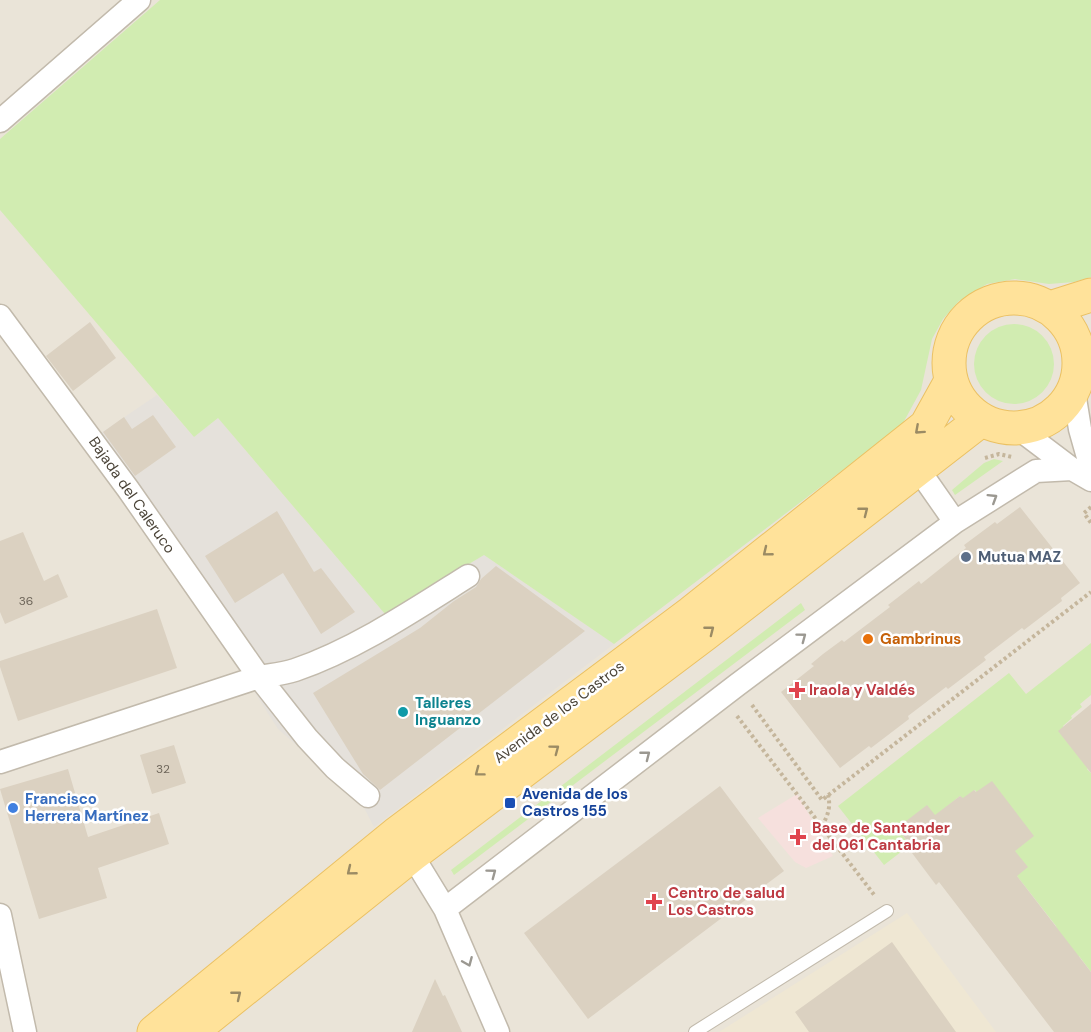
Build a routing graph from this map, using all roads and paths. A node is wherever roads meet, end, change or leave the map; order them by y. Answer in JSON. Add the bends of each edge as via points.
{"nodes":[{"id":1,"x":139,"y":0,"type":"edge"},
{"id":2,"x":0,"y":121,"type":"edge"},
{"id":3,"x":1091,"y":295,"type":"edge"},
{"id":4,"x":1050,"y":308,"type":"junction"},
{"id":5,"x":0,"y":316,"type":"edge"},
{"id":6,"x":1085,"y":348,"type":"edge"},
{"id":7,"x":951,"y":381,"type":"junction"},
{"id":8,"x":1074,"y":392,"type":"junction"},
{"id":9,"x":981,"y":420,"type":"junction"},
{"id":10,"x":1019,"y":429,"type":"junction"},
{"id":11,"x":918,"y":469,"type":"junction"},
{"id":12,"x":1085,"y":472,"type":"edge"},
{"id":13,"x":1091,"y":507,"type":"edge"},
{"id":14,"x":955,"y":522,"type":"junction"},
{"id":15,"x":1091,"y":523,"type":"edge"},
{"id":16,"x":468,"y":576,"type":"dead end"},
{"id":17,"x":1091,"y":592,"type":"edge"},
{"id":18,"x":259,"y":678,"type":"junction"},
{"id":19,"x":730,"y":691,"type":"junction"},
{"id":20,"x":0,"y":762,"type":"edge"},
{"id":21,"x":828,"y":795,"type":"junction"},
{"id":22,"x":368,"y":796,"type":"dead end"},
{"id":23,"x":822,"y":826,"type":"junction"},
{"id":24,"x":412,"y":855,"type":"junction"},
{"id":25,"x":445,"y":909,"type":"junction"},
{"id":26,"x":887,"y":911,"type":"joint"},
{"id":27,"x":0,"y":915,"type":"edge"},
{"id":28,"x":25,"y":1032,"type":"edge"},
{"id":29,"x":154,"y":1032,"type":"edge"},
{"id":30,"x":191,"y":1032,"type":"edge"},
{"id":31,"x":498,"y":1032,"type":"edge"},
{"id":32,"x":695,"y":1032,"type":"edge"}],
"edges":[{"from":1,"to":2,"type":"street"},
{"from":3,"to":4,"type":"main road"},
{"from":4,"to":6,"type":"main road","via":[[1065,320]]},
{"from":4,"to":7,"type":"main road","via":[[1030,299],[1007,298],[985,304],[967,318],[954,337],[948,358]]},
{"from":5,"to":18,"type":"street","name":"Bajada del Caleruco","via":[[128,489]]},
{"from":6,"to":8,"type":"main road"},
{"from":7,"to":9,"type":"main road","via":[[962,404]]},
{"from":7,"to":29,"type":"main road","name":"Avenida de los Castros","one_way":true,"via":[[926,426],[691,613],[396,834]]},
{"from":8,"to":10,"type":"main road","via":[[1050,418]]},
{"from":8,"to":12,"type":"street"},
{"from":9,"to":10,"type":"main road","via":[[999,428]]},
{"from":9,"to":11,"type":"main road","name":"Avenida de los Castros"},
{"from":10,"to":12,"type":"street"},
{"from":11,"to":14,"type":"street"},
{"from":24,"to":11,"type":"main road","name":"Avenida de los Castros","one_way":true},
{"from":14,"to":12,"type":"street","one_way":true,"via":[[1036,471]]},
{"from":13,"to":15,"type":"path","via":[[1084,513]]},
{"from":19,"to":14,"type":"street","one_way":true},
{"from":16,"to":18,"type":"street","via":[[402,618],[324,659]]},
{"from":17,"to":21,"type":"path"},
{"from":18,"to":20,"type":"street"},
{"from":18,"to":22,"type":"street","name":"Bajada del Caleruco","via":[[335,768]]},
{"from":19,"to":21,"type":"path","via":[[822,800]]},
{"from":19,"to":23,"type":"path"},
{"from":25,"to":19,"type":"street","one_way":true},
{"from":21,"to":23,"type":"path","via":[[828,816]]},
{"from":23,"to":26,"type":"path"},
{"from":24,"to":25,"type":"street"},
{"from":30,"to":24,"type":"main road","name":"Avenida de los Castros","one_way":true},
{"from":25,"to":31,"type":"street","one_way":true},
{"from":26,"to":32,"type":"lane"},
{"from":27,"to":28,"type":"street"}]}
